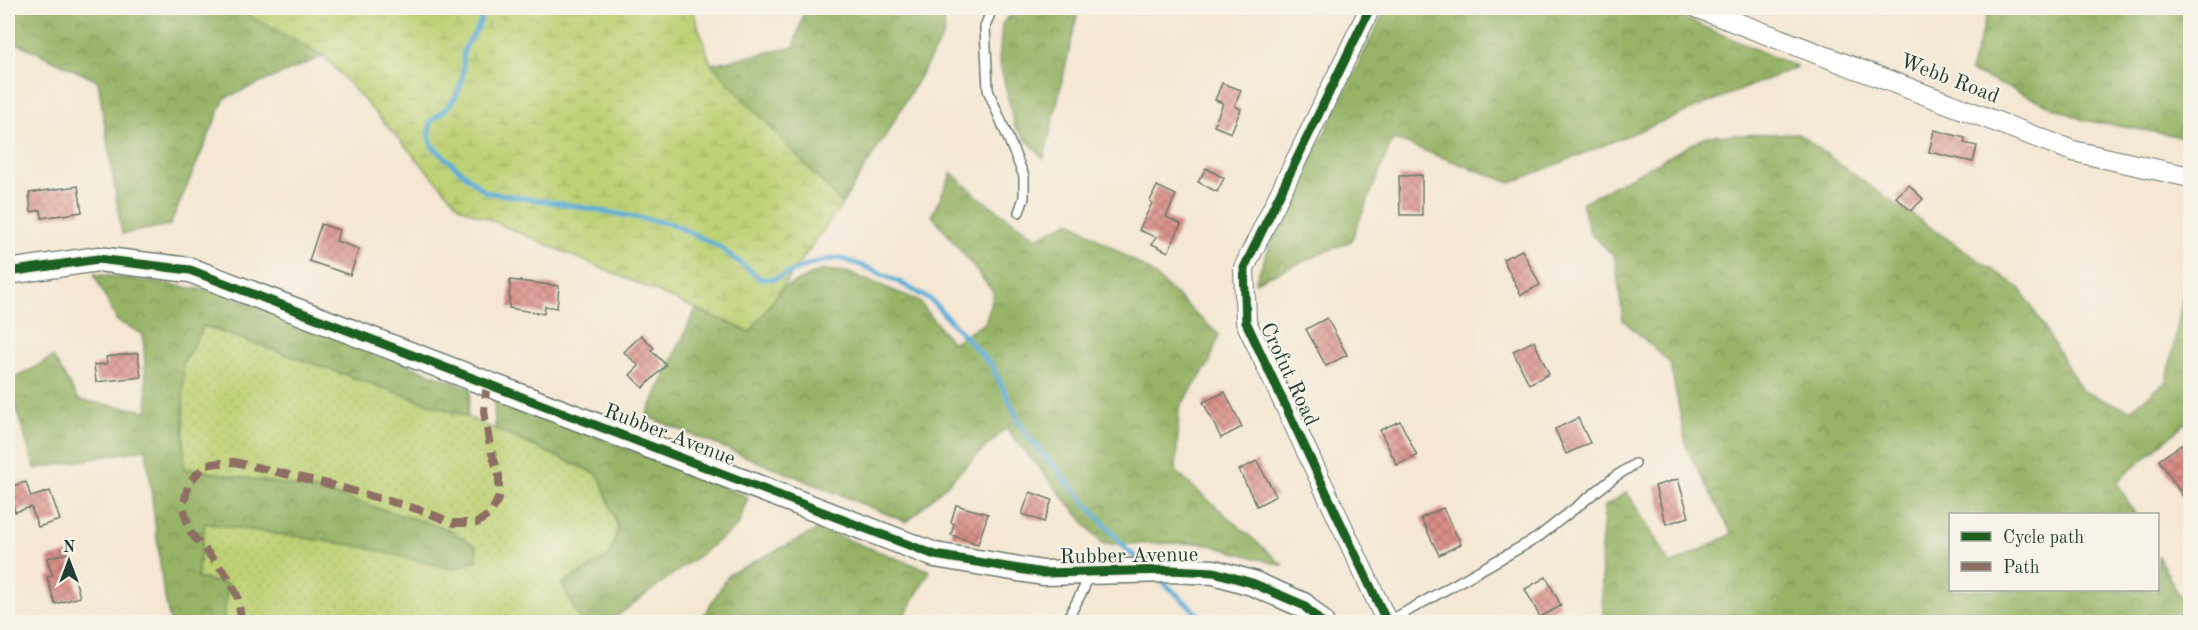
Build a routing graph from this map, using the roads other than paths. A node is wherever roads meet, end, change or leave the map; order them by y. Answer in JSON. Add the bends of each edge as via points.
{"nodes":[{"id":1,"x":992,"y":8,"type":"edge"},
{"id":2,"x":1370,"y":8,"type":"edge"},
{"id":3,"x":1698,"y":8,"type":"edge"},
{"id":4,"x":2190,"y":177,"type":"edge"},
{"id":5,"x":1019,"y":212,"type":"dead end"},
{"id":6,"x":8,"y":272,"type":"edge"},
{"id":7,"x":1635,"y":464,"type":"dead end"},
{"id":8,"x":1088,"y":573,"type":"junction"},
{"id":9,"x":1066,"y":622,"type":"edge"},
{"id":10,"x":1321,"y":622,"type":"edge"},
{"id":11,"x":1388,"y":622,"type":"edge"}],
"edges":[{"from":1,"to":5,"type":"lane","via":[[985,27],[988,90],[1024,176],[1024,198]]},
{"from":2,"to":11,"type":"street","name":"Crofut Road","via":[[1244,268],[1246,322]]},
{"from":3,"to":4,"type":"street","name":"Webb Road","via":[[2073,151]]},
{"from":6,"to":8,"type":"street","name":"Rubber Avenue","via":[[98,259],[190,270],[935,555],[1043,573]]},
{"from":7,"to":11,"type":"lane","via":[[1537,538]]},
{"from":8,"to":9,"type":"lane"},
{"from":8,"to":10,"type":"street","name":"Rubber Avenue","via":[[1214,572],[1304,605]]}]}
